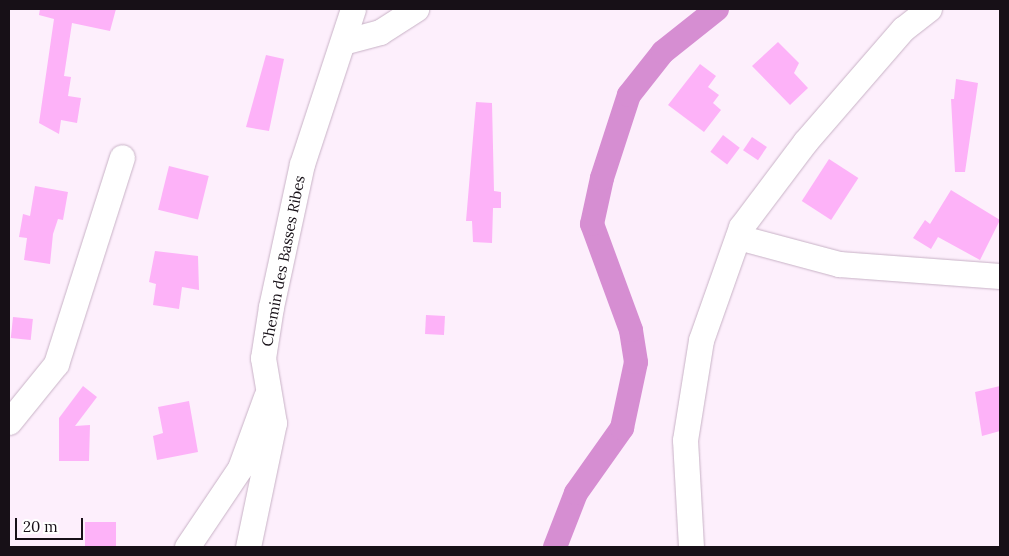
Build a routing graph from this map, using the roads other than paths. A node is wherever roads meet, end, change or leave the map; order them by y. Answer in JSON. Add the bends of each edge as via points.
{"nodes":[{"id":1,"x":353,"y":9,"type":"edge"},
{"id":2,"x":416,"y":9,"type":"edge"},
{"id":3,"x":929,"y":9,"type":"edge"},
{"id":4,"x":343,"y":42,"type":"junction"},
{"id":5,"x":122,"y":157,"type":"dead end"},
{"id":6,"x":738,"y":237,"type":"junction"},
{"id":7,"x":1000,"y":276,"type":"edge"},
{"id":8,"x":269,"y":390,"type":"junction"},
{"id":9,"x":9,"y":422,"type":"edge"},
{"id":10,"x":187,"y":547,"type":"edge"},
{"id":11,"x":248,"y":547,"type":"edge"},
{"id":12,"x":691,"y":547,"type":"edge"}],
"edges":[{"from":1,"to":4,"type":"street","name":"Chemin des Basses Ribes"},
{"from":2,"to":4,"type":"street","via":[[380,32]]},
{"from":3,"to":6,"type":"street","via":[[903,30],[805,142]]},
{"from":4,"to":8,"type":"street","name":"Chemin des Basses Ribes","via":[[302,164],[271,307],[263,358]]},
{"from":5,"to":9,"type":"street","via":[[56,364]]},
{"from":6,"to":7,"type":"street","via":[[839,264]]},
{"from":6,"to":12,"type":"street","via":[[701,340],[685,440]]},
{"from":8,"to":10,"type":"street","via":[[240,468]]},
{"from":8,"to":11,"type":"street","name":"Chemin des Basses Ribes","via":[[274,423],[270,459]]}]}
